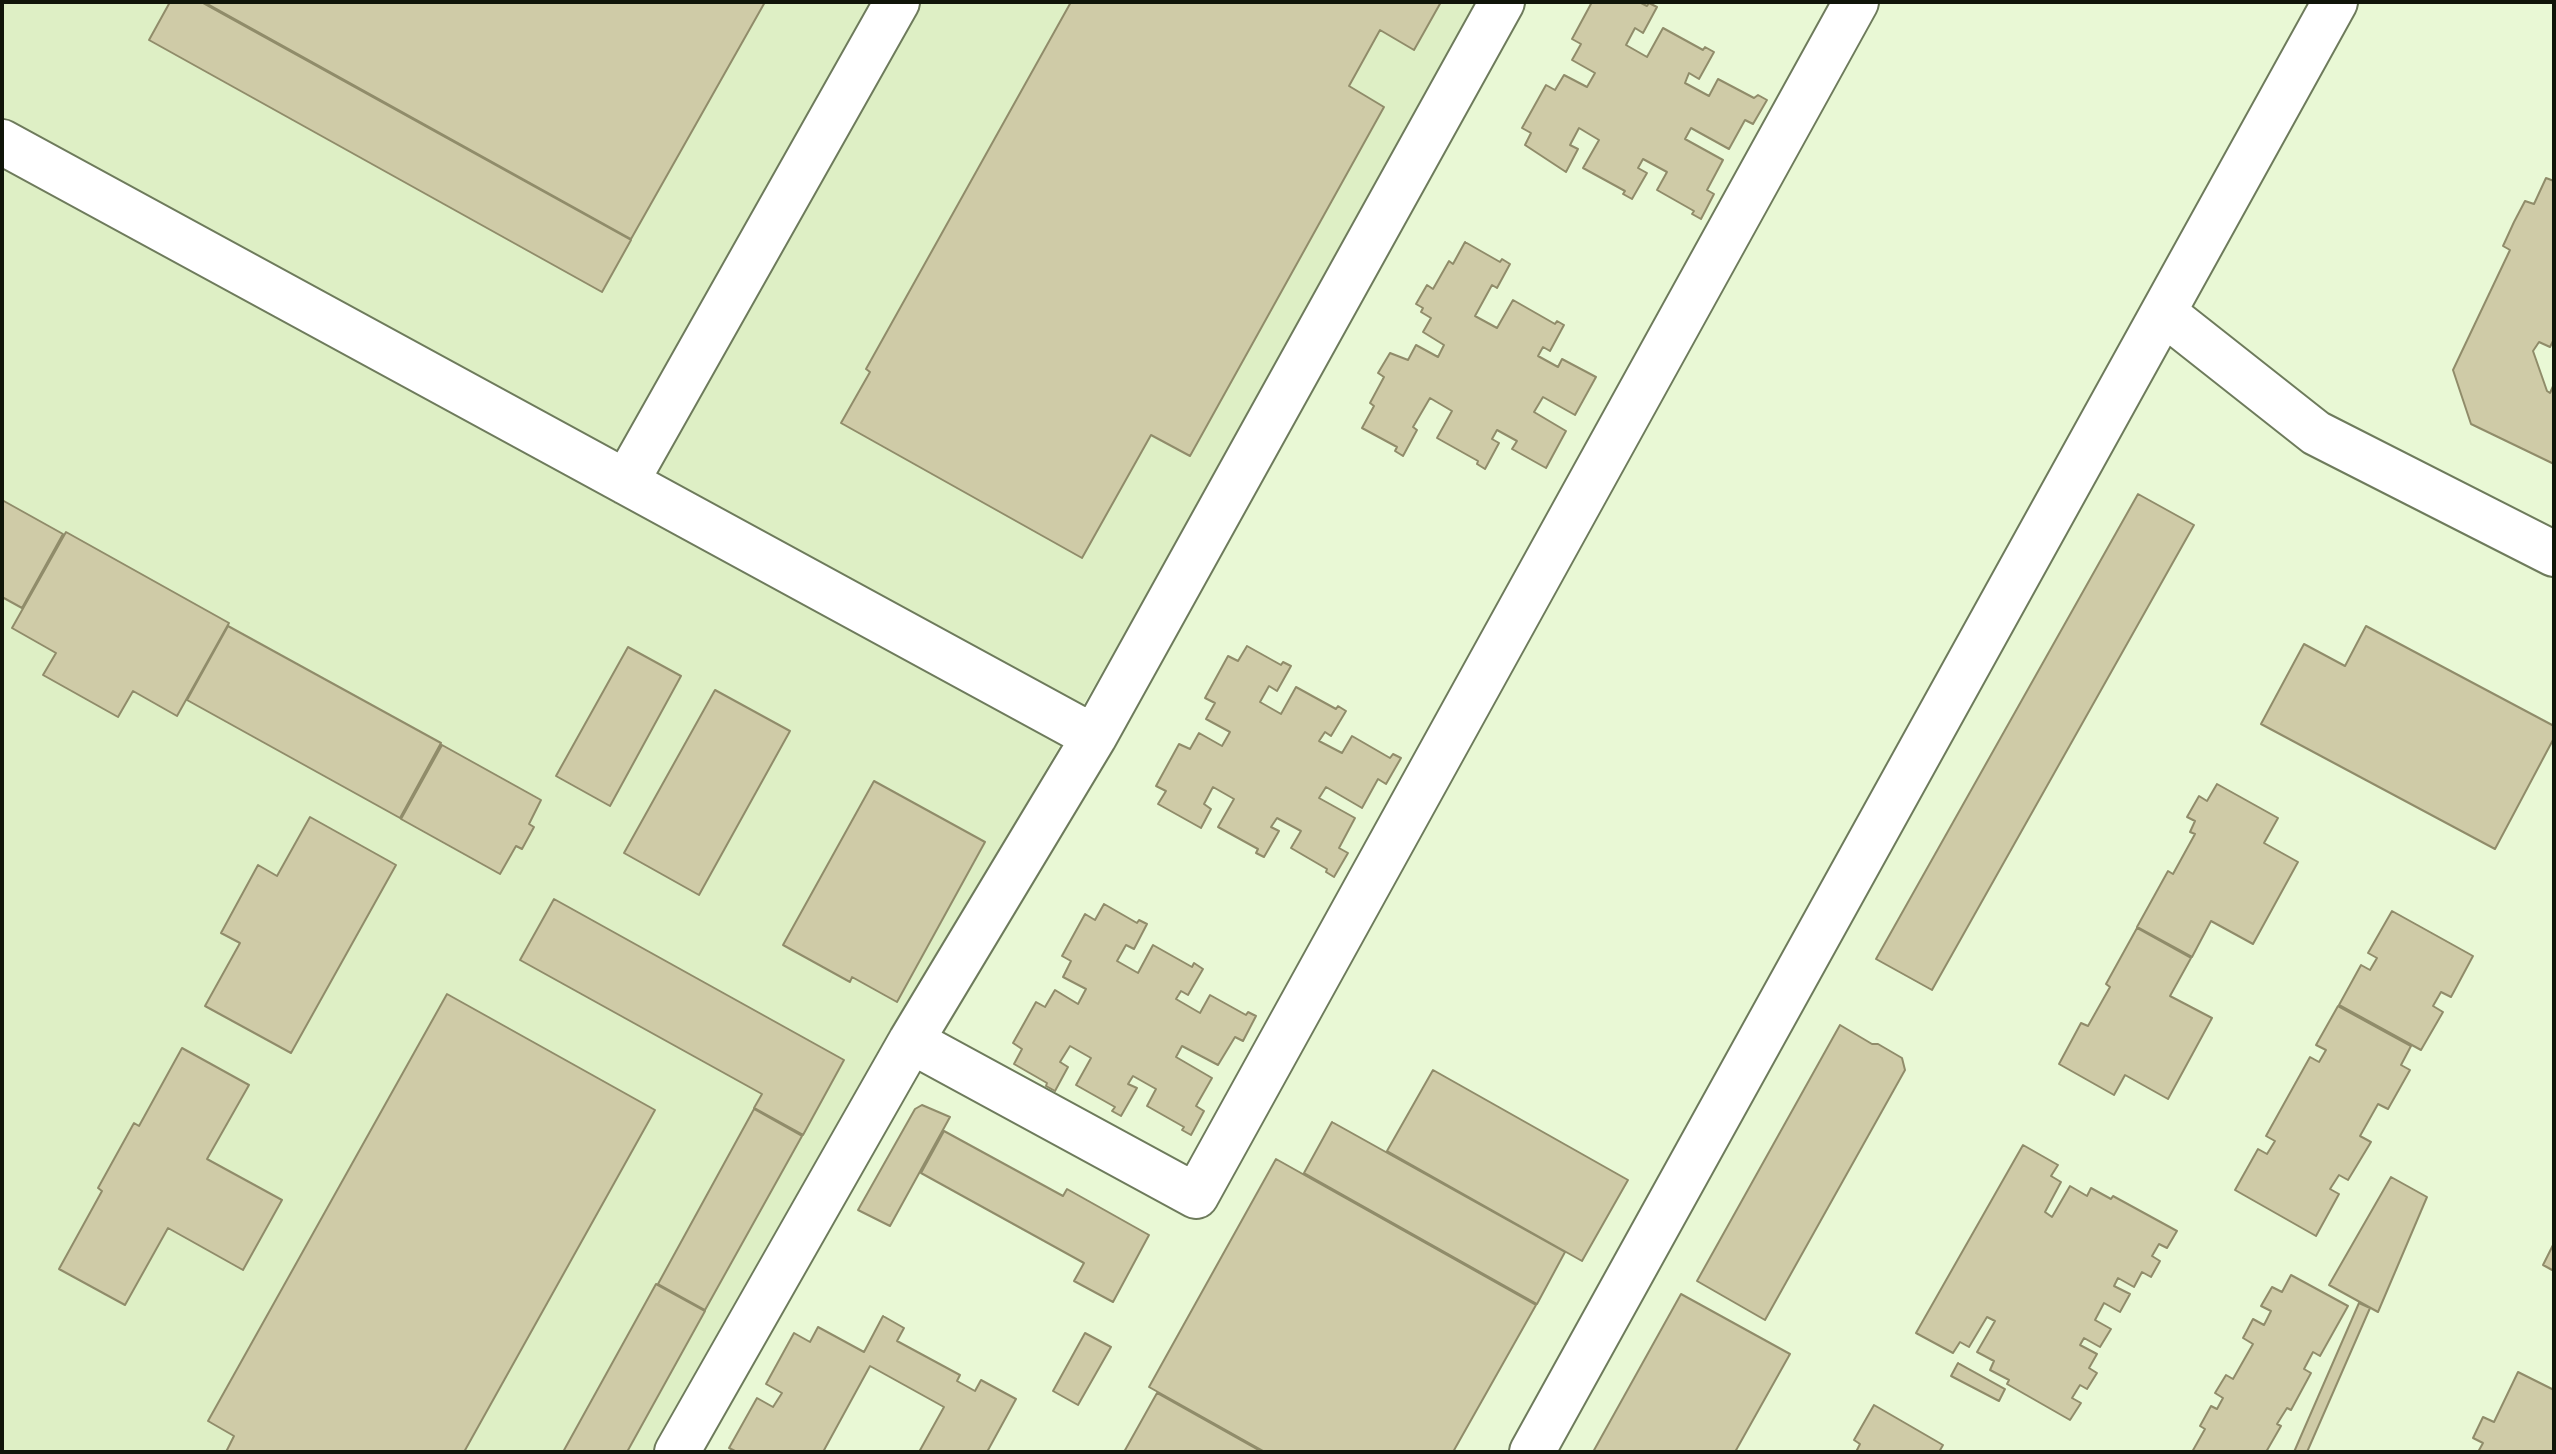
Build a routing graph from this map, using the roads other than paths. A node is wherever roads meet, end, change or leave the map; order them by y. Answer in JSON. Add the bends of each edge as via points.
{"nodes":[{"id":1,"x":897,"y":2,"type":"edge"},
{"id":2,"x":1502,"y":2,"type":"edge"},
{"id":3,"x":1856,"y":2,"type":"edge"},
{"id":4,"x":2335,"y":2,"type":"edge"},
{"id":5,"x":2,"y":142,"type":"edge"},
{"id":6,"x":2164,"y":313,"type":"junction"},
{"id":7,"x":626,"y":482,"type":"junction"},
{"id":8,"x":2554,"y":554,"type":"edge"},
{"id":9,"x":1094,"y":737,"type":"junction"},
{"id":10,"x":911,"y":1041,"type":"junction"},
{"id":11,"x":677,"y":1452,"type":"edge"},
{"id":12,"x":1532,"y":1452,"type":"edge"}],
"edges":[{"from":1,"to":7,"type":"street"},
{"from":2,"to":9,"type":"street"},
{"from":3,"to":10,"type":"street","via":[[1196,1196]]},
{"from":4,"to":6,"type":"street"},
{"from":5,"to":7,"type":"street"},
{"from":6,"to":8,"type":"street","via":[[2316,433]]},
{"from":6,"to":12,"type":"street"},
{"from":7,"to":9,"type":"street"},
{"from":9,"to":10,"type":"street"},
{"from":10,"to":11,"type":"street"}]}
